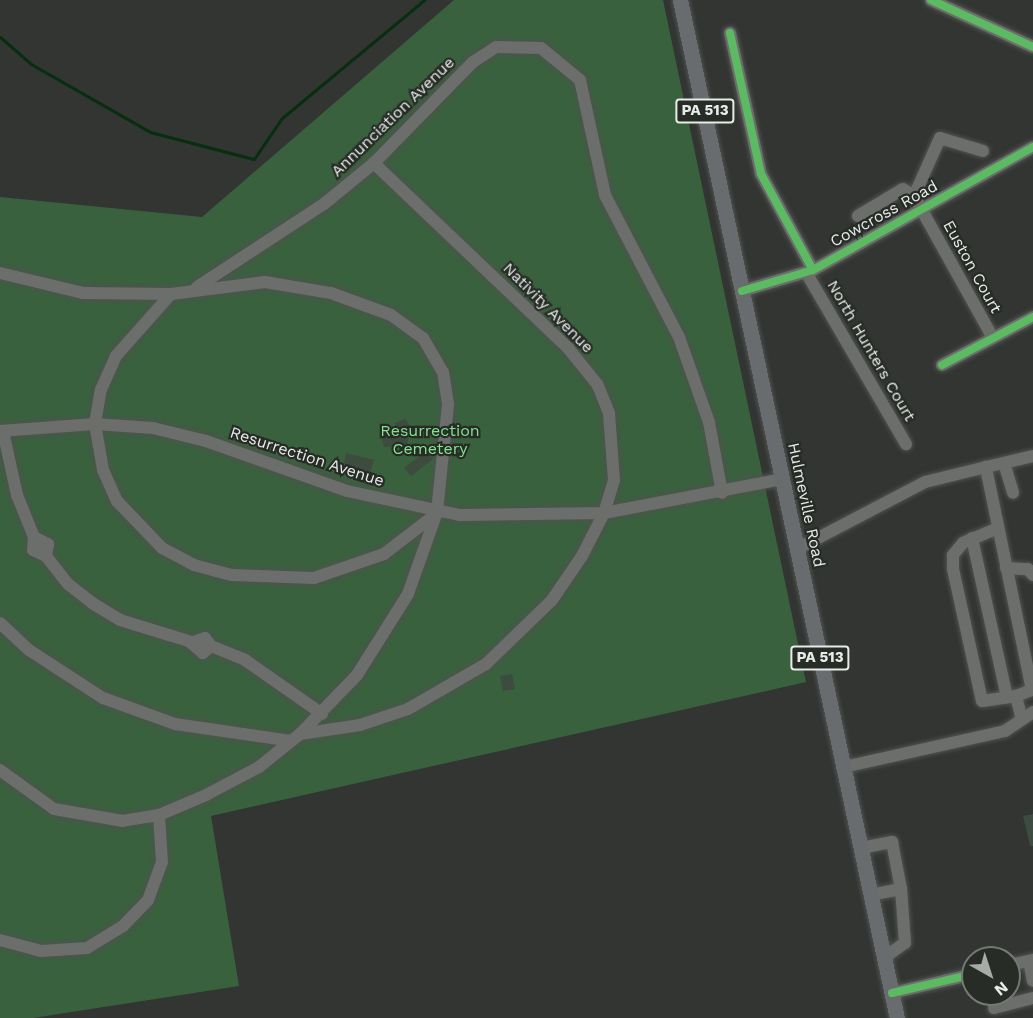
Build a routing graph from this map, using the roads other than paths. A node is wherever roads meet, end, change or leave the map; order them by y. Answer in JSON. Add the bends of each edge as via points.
{"nodes":[{"id":1,"x":680,"y":0,"type":"edge"},
{"id":2,"x":931,"y":0,"type":"edge"},
{"id":3,"x":730,"y":33,"type":"dead end"},
{"id":4,"x":1033,"y":47,"type":"edge"},
{"id":5,"x":1033,"y":147,"type":"edge"},
{"id":6,"x":982,"y":151,"type":"dead end"},
{"id":7,"x":374,"y":163,"type":"junction"},
{"id":8,"x":914,"y":196,"type":"junction"},
{"id":9,"x":923,"y":211,"type":"junction"},
{"id":10,"x":858,"y":216,"type":"dead end"},
{"id":11,"x":810,"y":272,"type":"junction"},
{"id":12,"x":0,"y":273,"type":"edge"},
{"id":13,"x":196,"y":287,"type":"junction"},
{"id":14,"x":742,"y":291,"type":"junction"},
{"id":15,"x":171,"y":294,"type":"junction"},
{"id":16,"x":1033,"y":317,"type":"edge"},
{"id":17,"x":993,"y":338,"type":"junction"},
{"id":18,"x":942,"y":366,"type":"dead end"},
{"id":19,"x":95,"y":424,"type":"junction"},
{"id":20,"x":2,"y":431,"type":"edge"},
{"id":21,"x":906,"y":444,"type":"dead end"},
{"id":22,"x":1033,"y":456,"type":"edge"},
{"id":23,"x":1004,"y":463,"type":"junction"},
{"id":24,"x":986,"y":467,"type":"junction"},
{"id":25,"x":782,"y":479,"type":"junction"},
{"id":26,"x":722,"y":493,"type":"junction"},
{"id":27,"x":1013,"y":493,"type":"dead end"},
{"id":28,"x":437,"y":512,"type":"junction"},
{"id":29,"x":604,"y":513,"type":"junction"},
{"id":30,"x":998,"y":528,"type":"junction"},
{"id":31,"x":972,"y":538,"type":"junction"},
{"id":32,"x":797,"y":549,"type":"junction"},
{"id":33,"x":1006,"y":568,"type":"junction"},
{"id":34,"x":1033,"y":575,"type":"edge"},
{"id":35,"x":0,"y":623,"type":"edge"},
{"id":36,"x":1028,"y":642,"type":"edge"},
{"id":37,"x":1012,"y":697,"type":"junction"},
{"id":38,"x":1033,"y":712,"type":"edge"},
{"id":39,"x":322,"y":714,"type":"junction"},
{"id":40,"x":1021,"y":716,"type":"junction"},
{"id":41,"x":296,"y":737,"type":"junction"},
{"id":42,"x":844,"y":767,"type":"junction"},
{"id":43,"x":0,"y":770,"type":"edge"},
{"id":44,"x":159,"y":815,"type":"junction"},
{"id":45,"x":861,"y":848,"type":"junction"},
{"id":46,"x":901,"y":890,"type":"junction"},
{"id":47,"x":871,"y":895,"type":"junction"},
{"id":48,"x":0,"y":940,"type":"edge"},
{"id":49,"x":884,"y":958,"type":"junction"},
{"id":50,"x":1031,"y":960,"type":"edge"},
{"id":51,"x":961,"y":977,"type":"edge"},
{"id":52,"x":1033,"y":981,"type":"edge"},
{"id":53,"x":892,"y":993,"type":"junction"},
{"id":54,"x":1033,"y":998,"type":"edge"},
{"id":55,"x":994,"y":1008,"type":"dead end"},
{"id":56,"x":897,"y":1018,"type":"edge"}],
"edges":[{"from":1,"to":14,"type":"main road","name":"Hulmeville Road","number":"PA 513"},
{"from":2,"to":4,"type":"street"},
{"from":3,"to":11,"type":"street","name":"North Hunters Court","via":[[761,174]]},
{"from":5,"to":9,"type":"street","name":"Cowcross Road"},
{"from":6,"to":8,"type":"street","via":[[940,138]]},
{"from":7,"to":13,"type":"street","name":"Annunciation Avenue","via":[[324,204]]},
{"from":7,"to":26,"type":"street","name":"Annunciation Avenue","via":[[454,78],[496,47],[541,48],[563,62],[580,80],[605,195],[679,337],[694,376],[709,422]]},
{"from":7,"to":29,"type":"street","name":"Nativity Avenue","via":[[568,348],[597,384],[609,413],[615,447],[614,480]]},
{"from":8,"to":9,"type":"street","name":"Euston Court"},
{"from":8,"to":10,"type":"street","via":[[903,189]]},
{"from":9,"to":11,"type":"street","name":"Cowcross Road"},
{"from":9,"to":17,"type":"street","name":"Euston Court"},
{"from":11,"to":14,"type":"street","name":"Cowcross Road"},
{"from":11,"to":21,"type":"street","name":"North Hunters Court"},
{"from":12,"to":15,"type":"street","via":[[83,293]]},
{"from":13,"to":15,"type":"street"},
{"from":13,"to":28,"type":"street","via":[[265,282],[331,293],[391,315],[423,338],[443,372],[448,405]]},
{"from":14,"to":25,"type":"main road","name":"Hulmeville Road","number":"PA 513"},
{"from":15,"to":19,"type":"street","via":[[116,356],[101,389]]},
{"from":16,"to":17,"type":"street"},
{"from":17,"to":18,"type":"street"},
{"from":19,"to":20,"type":"street","name":"Resurrection Avenue"},
{"from":19,"to":28,"type":"street","name":"Resurrection Avenue","via":[[153,428],[206,441],[347,491]]},
{"from":19,"to":28,"type":"street","via":[[103,470],[117,501],[137,528],[186,561],[232,575],[314,578],[384,554]]},
{"from":20,"to":39,"type":"street","via":[[17,495],[34,537],[48,544],[46,556],[68,584],[120,620],[192,642],[205,638],[211,646],[245,660]]},
{"from":22,"to":23,"type":"street"},
{"from":23,"to":24,"type":"street"},
{"from":23,"to":27,"type":"street"},
{"from":24,"to":30,"type":"street"},
{"from":24,"to":32,"type":"street","via":[[925,482]]},
{"from":25,"to":26,"type":"street","name":"Resurrection Avenue"},
{"from":25,"to":32,"type":"main road","name":"Hulmeville Road","number":"PA 513"},
{"from":26,"to":29,"type":"street","name":"Resurrection Avenue"},
{"from":28,"to":29,"type":"street","name":"Resurrection Avenue","via":[[518,517]]},
{"from":28,"to":39,"type":"street","via":[[422,560],[383,638]]},
{"from":29,"to":41,"type":"street","name":"Nativity Avenue","via":[[552,600],[494,657],[408,709],[360,725]]},
{"from":30,"to":31,"type":"street"},
{"from":30,"to":33,"type":"street"},
{"from":31,"to":37,"type":"street"},
{"from":31,"to":37,"type":"street","via":[[952,555],[982,701]]},
{"from":32,"to":42,"type":"main road","name":"Hulmeville Road","number":"PA 513"},
{"from":33,"to":34,"type":"street","via":[[1028,569]]},
{"from":33,"to":36,"type":"street"},
{"from":35,"to":41,"type":"street","via":[[29,651],[103,698],[175,724]]},
{"from":36,"to":37,"type":"street","via":[[1032,690]]},
{"from":37,"to":40,"type":"street"},
{"from":38,"to":40,"type":"street"},
{"from":39,"to":41,"type":"street"},
{"from":40,"to":42,"type":"street","via":[[1005,731]]},
{"from":41,"to":44,"type":"street","via":[[259,767]]},
{"from":42,"to":45,"type":"main road","name":"Hulmeville Road","number":"PA 513"},
{"from":43,"to":44,"type":"street","via":[[54,808],[80,816],[123,821]]},
{"from":44,"to":48,"type":"street","via":[[162,862],[148,900],[123,926],[87,948],[41,951]]},
{"from":45,"to":46,"type":"street","via":[[892,842]]},
{"from":45,"to":47,"type":"main road","name":"Hulmeville Road","number":"PA 513"},
{"from":46,"to":47,"type":"street"},
{"from":46,"to":49,"type":"street","via":[[907,936],[903,948]]},
{"from":47,"to":49,"type":"main road","name":"Hulmeville Road","number":"PA 513"},
{"from":49,"to":53,"type":"main road","name":"Hulmeville Road","number":"PA 513"},
{"from":50,"to":52,"type":"street"},
{"from":51,"to":53,"type":"street"},
{"from":53,"to":56,"type":"main road","name":"Hulmeville Road","number":"PA 513"},
{"from":54,"to":55,"type":"street"}]}
